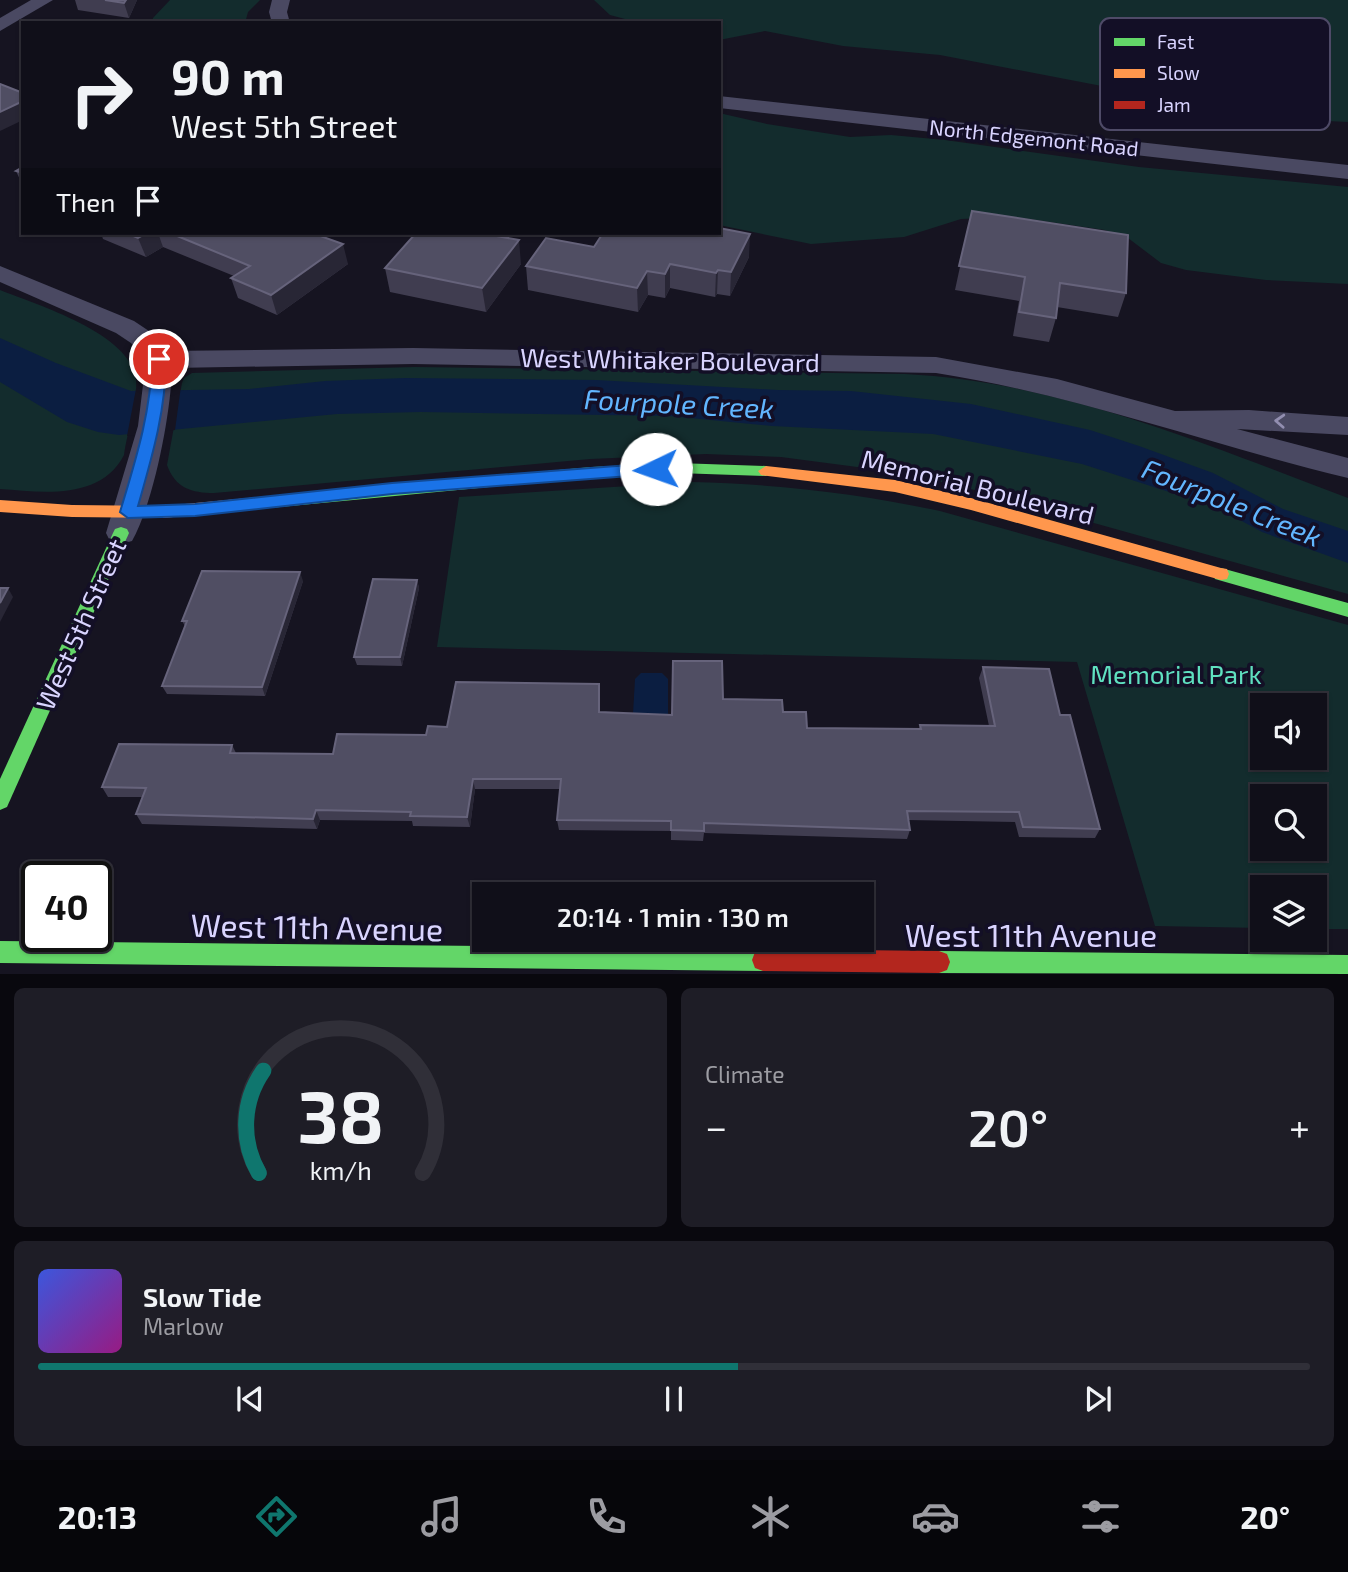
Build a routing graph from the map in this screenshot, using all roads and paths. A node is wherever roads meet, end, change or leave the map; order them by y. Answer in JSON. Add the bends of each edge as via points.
{"nodes":[{"id":1,"x":44,"y":0,"type":"edge"},
{"id":2,"x":281,"y":0,"type":"edge"},
{"id":3,"x":280,"y":21,"type":"edge"},
{"id":4,"x":0,"y":26,"type":"edge"},
{"id":5,"x":721,"y":102,"type":"edge"},
{"id":6,"x":1348,"y":172,"type":"edge"},
{"id":7,"x":0,"y":273,"type":"edge"},
{"id":8,"x":159,"y":373,"type":"junction"},
{"id":9,"x":1175,"y":420,"type":"junction"},
{"id":10,"x":1348,"y":426,"type":"edge"},
{"id":11,"x":1348,"y":468,"type":"edge"},
{"id":12,"x":0,"y":506,"type":"edge"},
{"id":13,"x":124,"y":523,"type":"junction"},
{"id":14,"x":1348,"y":610,"type":"edge"},
{"id":15,"x":0,"y":800,"type":"edge"},
{"id":16,"x":0,"y":952,"type":"edge"},
{"id":17,"x":1348,"y":966,"type":"edge"},
{"id":18,"x":767,"y":967,"type":"edge"}],
"edges":[{"from":1,"to":4,"type":"street"},
{"from":2,"to":3,"type":"street"},
{"from":5,"to":6,"type":"street","name":"North Edgemont Road"},
{"from":7,"to":8,"type":"street","via":[[125,327],[146,342]]},
{"from":8,"to":9,"type":"street","name":"West Whitaker Boulevard","via":[[245,360],[413,356],[936,365],[1051,384]]},
{"from":8,"to":13,"type":"street","name":"West 5th Street","via":[[151,433]]},
{"from":10,"to":9,"type":"street","name":"West Whitaker Boulevard","one_way":true},
{"from":9,"to":11,"type":"street","name":"West Whitaker Boulevard"},
{"from":12,"to":13,"type":"street","name":"Memorial Boulevard"},
{"from":13,"to":14,"type":"street","name":"Memorial Boulevard","via":[[195,510],[592,472],[760,470],[920,492]]},
{"from":13,"to":15,"type":"street","name":"West 5th Street"},
{"from":16,"to":18,"type":"street","name":"West 11th Avenue"},
{"from":17,"to":18,"type":"street","name":"West 11th Avenue"}]}
